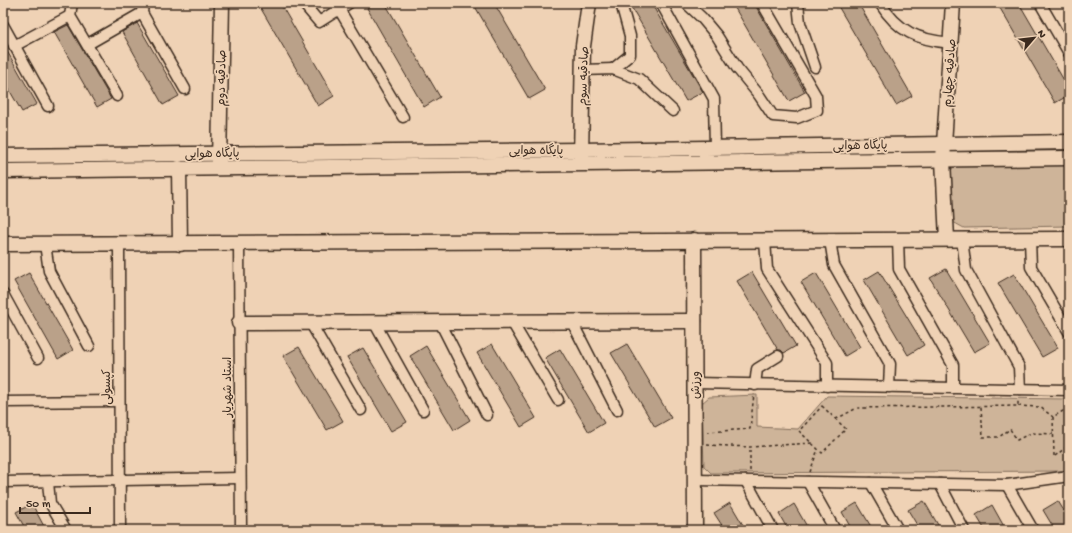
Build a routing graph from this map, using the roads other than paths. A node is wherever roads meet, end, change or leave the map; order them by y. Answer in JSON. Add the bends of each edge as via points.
{"nodes":[{"id":1,"x":72,"y":3,"type":"edge"},
{"id":2,"x":222,"y":3,"type":"edge"},
{"id":3,"x":303,"y":3,"type":"edge"},
{"id":4,"x":349,"y":3,"type":"edge"},
{"id":5,"x":589,"y":3,"type":"edge"},
{"id":6,"x":623,"y":3,"type":"edge"},
{"id":7,"x":660,"y":3,"type":"edge"},
{"id":8,"x":686,"y":3,"type":"edge"},
{"id":9,"x":762,"y":3,"type":"edge"},
{"id":10,"x":798,"y":3,"type":"edge"},
{"id":11,"x":880,"y":3,"type":"edge"},
{"id":12,"x":953,"y":3,"type":"edge"},
{"id":13,"x":1040,"y":3,"type":"edge"},
{"id":14,"x":143,"y":8,"type":"edge"},
{"id":15,"x":339,"y":9,"type":"junction"},
{"id":16,"x":70,"y":16,"type":"junction"},
{"id":17,"x":3,"y":25,"type":"edge"},
{"id":18,"x":951,"y":43,"type":"junction"},
{"id":19,"x":88,"y":44,"type":"junction"},
{"id":20,"x":14,"y":46,"type":"junction"},
{"id":21,"x":1069,"y":53,"type":"edge"},
{"id":22,"x":815,"y":66,"type":"dead end"},
{"id":23,"x":613,"y":69,"type":"junction"},
{"id":24,"x":583,"y":70,"type":"junction"},
{"id":25,"x":185,"y":89,"type":"dead end"},
{"id":26,"x":117,"y":96,"type":"dead end"},
{"id":27,"x":48,"y":106,"type":"dead end"},
{"id":28,"x":673,"y":111,"type":"dead end"},
{"id":29,"x":403,"y":117,"type":"dead end"},
{"id":30,"x":1069,"y":142,"type":"edge"},
{"id":31,"x":944,"y":144,"type":"junction"},
{"id":32,"x":715,"y":148,"type":"junction"},
{"id":33,"x":582,"y":150,"type":"junction"},
{"id":34,"x":219,"y":153,"type":"junction"},
{"id":35,"x":3,"y":156,"type":"edge"},
{"id":36,"x":1069,"y":158,"type":"edge"},
{"id":37,"x":943,"y":160,"type":"junction"},
{"id":38,"x":581,"y":164,"type":"junction"},
{"id":39,"x":179,"y":168,"type":"junction"},
{"id":40,"x":219,"y":168,"type":"junction"},
{"id":41,"x":3,"y":171,"type":"edge"},
{"id":42,"x":947,"y":239,"type":"junction"},
{"id":43,"x":962,"y":239,"type":"junction"},
{"id":44,"x":1030,"y":239,"type":"junction"},
{"id":45,"x":1069,"y":239,"type":"edge"},
{"id":46,"x":694,"y":240,"type":"junction"},
{"id":47,"x":765,"y":240,"type":"junction"},
{"id":48,"x":830,"y":240,"type":"junction"},
{"id":49,"x":898,"y":240,"type":"junction"},
{"id":50,"x":239,"y":243,"type":"junction"},
{"id":51,"x":3,"y":244,"type":"edge"},
{"id":52,"x":45,"y":244,"type":"junction"},
{"id":53,"x":119,"y":244,"type":"junction"},
{"id":54,"x":180,"y":244,"type":"junction"},
{"id":55,"x":3,"y":294,"type":"edge"},
{"id":56,"x":694,"y":321,"type":"junction"},
{"id":57,"x":310,"y":322,"type":"junction"},
{"id":58,"x":374,"y":322,"type":"junction"},
{"id":59,"x":440,"y":322,"type":"junction"},
{"id":60,"x":512,"y":322,"type":"junction"},
{"id":61,"x":572,"y":322,"type":"junction"},
{"id":62,"x":240,"y":323,"type":"junction"},
{"id":63,"x":1069,"y":332,"type":"edge"},
{"id":64,"x":89,"y":346,"type":"dead end"},
{"id":65,"x":778,"y":356,"type":"dead end"},
{"id":66,"x":38,"y":358,"type":"dead end"},
{"id":67,"x":695,"y":384,"type":"junction"},
{"id":68,"x":756,"y":385,"type":"junction"},
{"id":69,"x":827,"y":386,"type":"junction"},
{"id":70,"x":890,"y":387,"type":"junction"},
{"id":71,"x":953,"y":388,"type":"junction"},
{"id":72,"x":1020,"y":390,"type":"junction"},
{"id":73,"x":1069,"y":390,"type":"edge"},
{"id":74,"x":558,"y":400,"type":"dead end"},
{"id":75,"x":3,"y":402,"type":"edge"},
{"id":76,"x":119,"y":402,"type":"junction"},
{"id":77,"x":361,"y":410,"type":"dead end"},
{"id":78,"x":423,"y":410,"type":"dead end"},
{"id":79,"x":617,"y":410,"type":"dead end"},
{"id":80,"x":487,"y":415,"type":"dead end"},
{"id":81,"x":1069,"y":476,"type":"edge"},
{"id":82,"x":240,"y":478,"type":"junction"},
{"id":83,"x":119,"y":480,"type":"junction"},
{"id":84,"x":695,"y":480,"type":"junction"},
{"id":85,"x":748,"y":481,"type":"junction"},
{"id":86,"x":3,"y":482,"type":"edge"},
{"id":87,"x":48,"y":482,"type":"junction"},
{"id":88,"x":808,"y":482,"type":"junction"},
{"id":89,"x":871,"y":483,"type":"junction"},
{"id":90,"x":940,"y":484,"type":"junction"},
{"id":91,"x":1007,"y":485,"type":"junction"},
{"id":92,"x":66,"y":530,"type":"edge"},
{"id":93,"x":120,"y":530,"type":"edge"},
{"id":94,"x":240,"y":530,"type":"edge"},
{"id":95,"x":695,"y":530,"type":"edge"},
{"id":96,"x":773,"y":530,"type":"edge"},
{"id":97,"x":834,"y":530,"type":"edge"},
{"id":98,"x":898,"y":530,"type":"edge"},
{"id":99,"x":964,"y":530,"type":"edge"},
{"id":100,"x":1033,"y":530,"type":"edge"}],
"edges":[{"from":1,"to":16,"type":"street"},
{"from":2,"to":34,"type":"street","name":"صادقیه دوم"},
{"from":3,"to":15,"type":"street","via":[[319,22]]},
{"from":4,"to":15,"type":"street"},
{"from":5,"to":24,"type":"street","name":"صادقیه سوم","via":[[583,46]]},
{"from":6,"to":23,"type":"street","via":[[630,36],[630,55]]},
{"from":7,"to":32,"type":"street","via":[[714,99]]},
{"from":8,"to":9,"type":"street","via":[[717,36],[773,116],[797,118],[817,110],[816,96]]},
{"from":10,"to":22,"type":"street","via":[[800,23]]},
{"from":11,"to":18,"type":"street","via":[[896,24],[914,36]]},
{"from":12,"to":18,"type":"street","name":"صادقیه چهارم"},
{"from":13,"to":21,"type":"street"},
{"from":14,"to":19,"type":"street"},
{"from":14,"to":25,"type":"street"},
{"from":15,"to":29,"type":"street"},
{"from":16,"to":19,"type":"street"},
{"from":16,"to":20,"type":"street"},
{"from":17,"to":20,"type":"street"},
{"from":18,"to":31,"type":"street","name":"صادقیه چهارم"},
{"from":19,"to":26,"type":"street"},
{"from":20,"to":27,"type":"street"},
{"from":23,"to":24,"type":"street"},
{"from":23,"to":28,"type":"street","via":[[639,79]]},
{"from":24,"to":33,"type":"street","name":"صادقیه سوم"},
{"from":30,"to":31,"type":"street","name":"پایگاه هوایی"},
{"from":31,"to":32,"type":"street","name":"پایگاه هوایی"},
{"from":31,"to":37,"type":"street","name":"صادقیه چهارم"},
{"from":32,"to":33,"type":"street","name":"پایگاه هوایی"},
{"from":33,"to":34,"type":"street","name":"پایگاه هوایی"},
{"from":33,"to":38,"type":"street","name":"صادقیه سوم"},
{"from":34,"to":35,"type":"street","name":"پایگاه هوایی"},
{"from":34,"to":40,"type":"street","name":"صادقیه دوم"},
{"from":36,"to":37,"type":"street","name":"پایگاه هوایی"},
{"from":37,"to":38,"type":"street","name":"پایگاه هوایی"},
{"from":37,"to":42,"type":"street","name":"صادقیه چهارم"},
{"from":38,"to":40,"type":"street","name":"پایگاه هوایی"},
{"from":39,"to":40,"type":"street","name":"پایگاه هوایی"},
{"from":39,"to":41,"type":"street","name":"پایگاه هوایی"},
{"from":39,"to":54,"type":"street"},
{"from":42,"to":43,"type":"street"},
{"from":42,"to":49,"type":"street"},
{"from":43,"to":44,"type":"street"},
{"from":43,"to":72,"type":"street","via":[[966,270],[1019,367]]},
{"from":44,"to":45,"type":"street"},
{"from":44,"to":63,"type":"street","via":[[1031,267]]},
{"from":46,"to":47,"type":"street"},
{"from":46,"to":50,"type":"street"},
{"from":46,"to":56,"type":"street","name":"ورزش"},
{"from":47,"to":48,"type":"street"},
{"from":47,"to":69,"type":"street","via":[[767,270],[827,363]]},
{"from":48,"to":49,"type":"street"},
{"from":48,"to":70,"type":"street","via":[[834,265],[890,364]]},
{"from":49,"to":71,"type":"street","via":[[899,269],[953,365]]},
{"from":50,"to":54,"type":"street"},
{"from":50,"to":62,"type":"street","name":"استاد شهریار"},
{"from":51,"to":52,"type":"street"},
{"from":52,"to":53,"type":"street"},
{"from":52,"to":64,"type":"street","via":[[48,271]]},
{"from":53,"to":54,"type":"street"},
{"from":53,"to":76,"type":"street","name":"کپسولی"},
{"from":55,"to":66,"type":"street"},
{"from":56,"to":61,"type":"street"},
{"from":56,"to":67,"type":"street","name":"ورزش"},
{"from":57,"to":58,"type":"street"},
{"from":57,"to":62,"type":"street"},
{"from":57,"to":77,"type":"street"},
{"from":58,"to":59,"type":"street"},
{"from":58,"to":78,"type":"street"},
{"from":59,"to":60,"type":"street"},
{"from":59,"to":80,"type":"street"},
{"from":60,"to":61,"type":"street"},
{"from":60,"to":74,"type":"street"},
{"from":61,"to":79,"type":"street"},
{"from":62,"to":82,"type":"street","name":"استاد شهریار"},
{"from":65,"to":68,"type":"street","via":[[756,369]]},
{"from":67,"to":68,"type":"street"},
{"from":67,"to":84,"type":"street","name":"ورزش"},
{"from":68,"to":69,"type":"street"},
{"from":69,"to":70,"type":"street"},
{"from":70,"to":71,"type":"street"},
{"from":71,"to":72,"type":"street"},
{"from":72,"to":73,"type":"street"},
{"from":75,"to":76,"type":"street"},
{"from":76,"to":83,"type":"street","name":"کپسولی"},
{"from":81,"to":91,"type":"street"},
{"from":82,"to":83,"type":"street"},
{"from":82,"to":94,"type":"street","name":"استاد شهریار"},
{"from":83,"to":87,"type":"street"},
{"from":83,"to":93,"type":"street","name":"کپسولی"},
{"from":84,"to":85,"type":"street"},
{"from":84,"to":95,"type":"street","name":"ورزش"},
{"from":85,"to":88,"type":"street"},
{"from":85,"to":96,"type":"street"},
{"from":86,"to":87,"type":"street"},
{"from":87,"to":92,"type":"street","via":[[50,503]]},
{"from":88,"to":89,"type":"street"},
{"from":88,"to":97,"type":"street"},
{"from":89,"to":90,"type":"street"},
{"from":89,"to":98,"type":"street"},
{"from":90,"to":91,"type":"street"},
{"from":90,"to":99,"type":"street"},
{"from":91,"to":100,"type":"street"}]}
